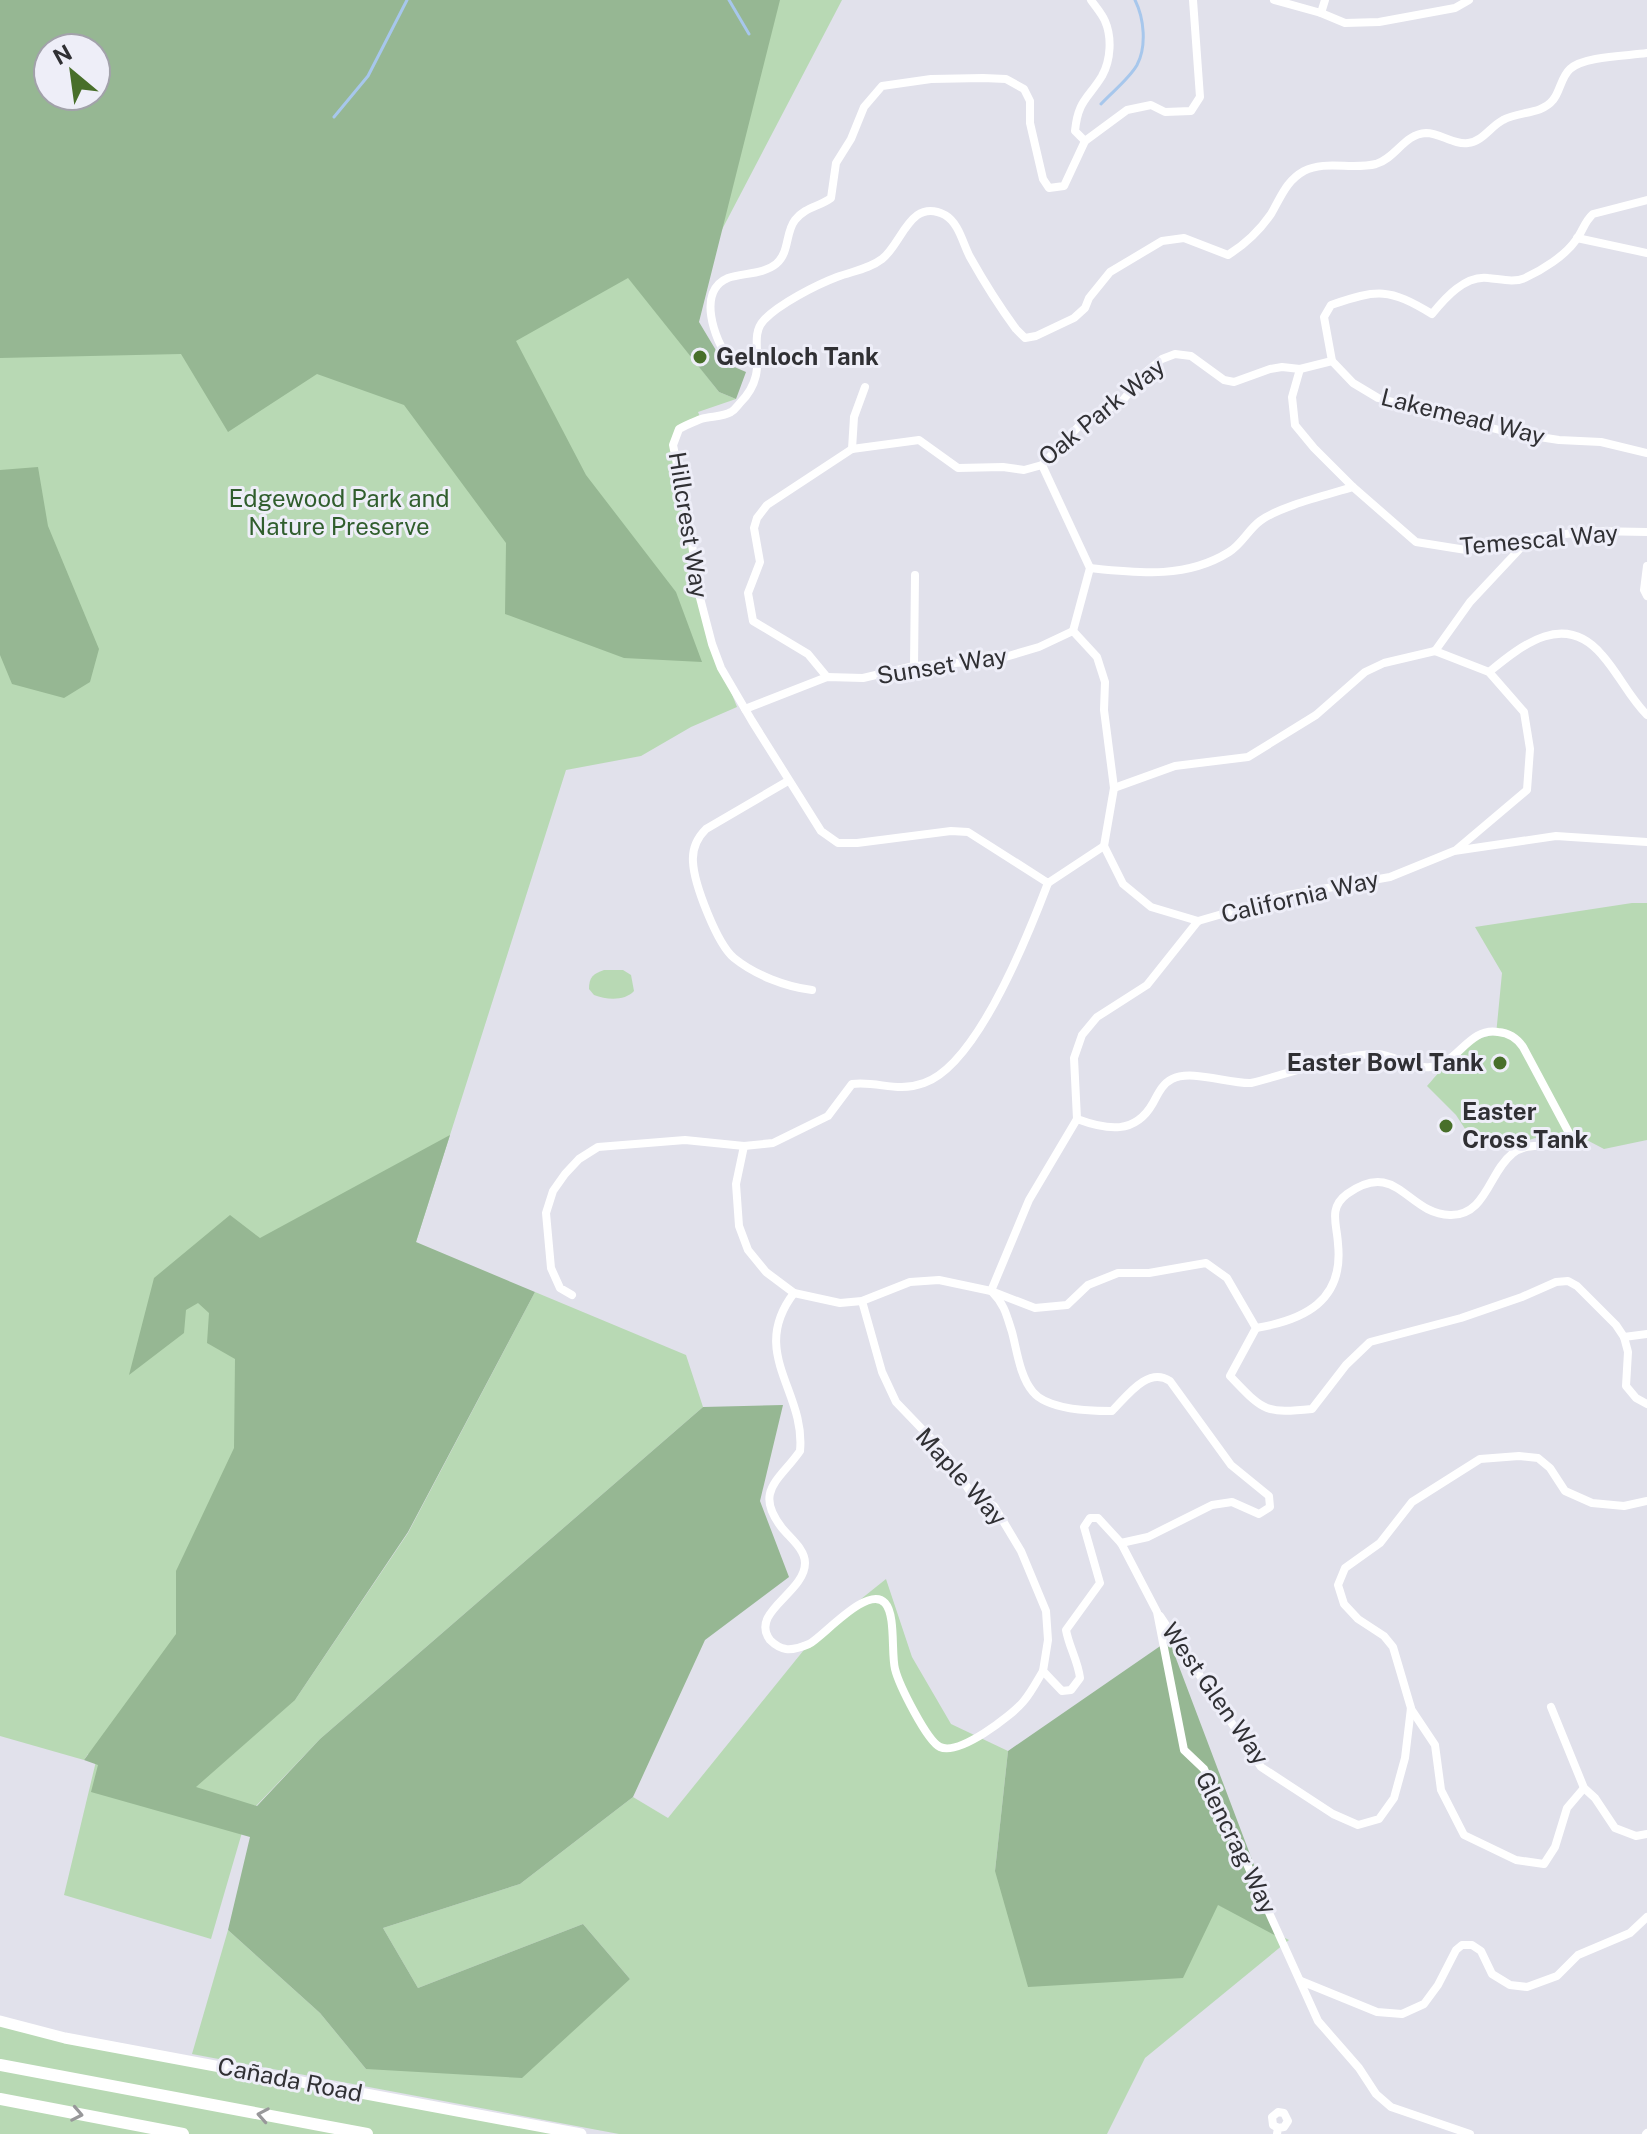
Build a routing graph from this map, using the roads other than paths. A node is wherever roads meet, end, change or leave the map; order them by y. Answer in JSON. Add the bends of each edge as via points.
{"nodes":[{"id":1,"x":1091,"y":0,"type":"edge"},
{"id":2,"x":1193,"y":0,"type":"edge"},
{"id":3,"x":1274,"y":0,"type":"edge"},
{"id":4,"x":1325,"y":0,"type":"edge"},
{"id":5,"x":1469,"y":0,"type":"edge"},
{"id":6,"x":1321,"y":13,"type":"junction"},
{"id":7,"x":1647,"y":53,"type":"edge"},
{"id":8,"x":1085,"y":141,"type":"junction"},
{"id":9,"x":1647,"y":200,"type":"edge"},
{"id":10,"x":1577,"y":238,"type":"junction"},
{"id":11,"x":1647,"y":253,"type":"edge"},
{"id":12,"x":759,"y":360,"type":"junction"},
{"id":13,"x":1332,"y":361,"type":"junction"},
{"id":14,"x":1300,"y":369,"type":"junction"},
{"id":15,"x":865,"y":387,"type":"dead end"},
{"id":16,"x":852,"y":449,"type":"junction"},
{"id":17,"x":1647,"y":453,"type":"edge"},
{"id":18,"x":1042,"y":465,"type":"junction"},
{"id":19,"x":1353,"y":487,"type":"junction"},
{"id":20,"x":1647,"y":532,"type":"edge"},
{"id":21,"x":1530,"y":538,"type":"junction"},
{"id":22,"x":1647,"y":566,"type":"edge"},
{"id":23,"x":1090,"y":568,"type":"junction"},
{"id":24,"x":915,"y":575,"type":"dead end"},
{"id":25,"x":1647,"y":596,"type":"edge"},
{"id":26,"x":1073,"y":631,"type":"junction"},
{"id":27,"x":1435,"y":651,"type":"junction"},
{"id":28,"x":914,"y":666,"type":"junction"},
{"id":29,"x":1489,"y":672,"type":"junction"},
{"id":30,"x":827,"y":677,"type":"junction"},
{"id":31,"x":745,"y":709,"type":"junction"},
{"id":32,"x":1647,"y":715,"type":"edge"},
{"id":33,"x":788,"y":781,"type":"junction"},
{"id":34,"x":1114,"y":788,"type":"junction"},
{"id":35,"x":1647,"y":842,"type":"edge"},
{"id":36,"x":1104,"y":846,"type":"junction"},
{"id":37,"x":1454,"y":851,"type":"junction"},
{"id":38,"x":1048,"y":883,"type":"junction"},
{"id":39,"x":1198,"y":921,"type":"junction"},
{"id":40,"x":812,"y":990,"type":"dead end"},
{"id":41,"x":1077,"y":1119,"type":"junction"},
{"id":42,"x":744,"y":1146,"type":"junction"},
{"id":43,"x":991,"y":1291,"type":"junction"},
{"id":44,"x":794,"y":1293,"type":"junction"},
{"id":45,"x":572,"y":1295,"type":"dead end"},
{"id":46,"x":862,"y":1301,"type":"junction"},
{"id":47,"x":1256,"y":1328,"type":"junction"},
{"id":48,"x":1647,"y":1334,"type":"edge"},
{"id":49,"x":1624,"y":1337,"type":"junction"},
{"id":50,"x":1647,"y":1404,"type":"edge"},
{"id":51,"x":1647,"y":1501,"type":"edge"},
{"id":52,"x":1121,"y":1543,"type":"junction"},
{"id":53,"x":1157,"y":1612,"type":"junction"},
{"id":54,"x":1043,"y":1671,"type":"junction"},
{"id":55,"x":1551,"y":1707,"type":"dead end"},
{"id":56,"x":1411,"y":1708,"type":"junction"},
{"id":57,"x":1584,"y":1788,"type":"junction"},
{"id":58,"x":1647,"y":1834,"type":"edge"},
{"id":59,"x":1647,"y":1917,"type":"edge"},
{"id":60,"x":1300,"y":1981,"type":"junction"},
{"id":61,"x":0,"y":2021,"type":"edge"},
{"id":62,"x":0,"y":2065,"type":"edge"},
{"id":63,"x":0,"y":2099,"type":"edge"},
{"id":64,"x":183,"y":2134,"type":"edge"},
{"id":65,"x":367,"y":2134,"type":"edge"},
{"id":66,"x":581,"y":2134,"type":"edge"},
{"id":67,"x":1470,"y":2134,"type":"edge"}],
"edges":[{"from":1,"to":8,"type":"street","via":[[1106,21],[1110,57],[1076,119],[1075,131]]},
{"from":2,"to":8,"type":"street","via":[[1200,97],[1191,111],[1165,112],[1151,105],[1127,110]]},
{"from":3,"to":6,"type":"street"},
{"from":4,"to":6,"type":"street"},
{"from":5,"to":6,"type":"street","via":[[1455,8],[1379,22],[1345,23]]},
{"from":7,"to":12,"type":"street","name":"Hillcrest Way","via":[[1583,62],[1570,69],[1542,109],[1505,118],[1468,143],[1428,133],[1416,135],[1375,164],[1305,170],[1282,190],[1270,215],[1243,246],[1228,255],[1184,238],[1162,241],[1110,272],[1074,318],[1036,336],[1025,338],[1016,329],[952,222],[933,212],[921,214],[910,220],[882,259],[813,289],[762,321],[755,338]]},
{"from":8,"to":12,"type":"street","via":[[1064,186],[1049,188],[1024,89],[1006,79],[983,78],[882,86],[864,107],[836,163],[831,198],[794,221],[787,250],[774,266],[725,279],[714,292],[711,307],[720,347],[729,360]]},
{"from":9,"to":10,"type":"street","via":[[1593,214]]},
{"from":10,"to":11,"type":"street"},
{"from":10,"to":13,"type":"street","via":[[1521,280],[1478,277],[1446,297],[1432,314],[1395,294],[1379,292],[1331,305],[1324,317]]},
{"from":12,"to":31,"type":"street","name":"Hillcrest Way","via":[[749,394],[731,412],[679,429],[673,445],[707,628],[721,668]]},
{"from":13,"to":14,"type":"street","name":"Oak Park Way"},
{"from":13,"to":17,"type":"street","name":"Lakemead Way","via":[[1378,398],[1507,432],[1601,442]]},
{"from":14,"to":18,"type":"street","name":"Oak Park Way","via":[[1270,369],[1234,382],[1191,356],[1175,354],[1147,371],[1123,400],[1079,426]]},
{"from":14,"to":19,"type":"street","name":"Temescal Way","via":[[1292,397],[1295,425]]},
{"from":15,"to":16,"type":"street","via":[[854,417]]},
{"from":16,"to":18,"type":"street","name":"Oak Park Way","via":[[919,440],[958,468],[1024,470]]},
{"from":16,"to":30,"type":"street","name":"Oak Park Way","via":[[767,505],[754,528],[760,562],[748,593],[753,621],[808,654]]},
{"from":18,"to":23,"type":"street"},
{"from":19,"to":21,"type":"street","name":"Temescal Way","via":[[1416,542],[1466,550]]},
{"from":19,"to":23,"type":"street","via":[[1260,521],[1228,553],[1192,569],[1163,573]]},
{"from":20,"to":21,"type":"street","name":"Temescal Way"},
{"from":21,"to":27,"type":"street","via":[[1470,602]]},
{"from":22,"to":25,"type":"street"},
{"from":23,"to":26,"type":"street"},
{"from":24,"to":28,"type":"street"},
{"from":26,"to":28,"type":"street","name":"Sunset Way","via":[[995,660]]},
{"from":26,"to":34,"type":"street","via":[[1097,657],[1105,682]]},
{"from":27,"to":29,"type":"street"},
{"from":27,"to":34,"type":"street","via":[[1365,672],[1316,715],[1248,757],[1175,766]]},
{"from":28,"to":30,"type":"street","name":"Sunset Way","via":[[863,678]]},
{"from":29,"to":32,"type":"street","via":[[1548,634],[1577,637],[1603,655]]},
{"from":29,"to":37,"type":"street","via":[[1524,712],[1530,749],[1527,790]]},
{"from":30,"to":31,"type":"street","name":"Sunset Way"},
{"from":31,"to":33,"type":"street","name":"Hillcrest Way"},
{"from":33,"to":38,"type":"street","name":"Hillcrest Way","via":[[821,831],[838,843],[968,832]]},
{"from":33,"to":40,"type":"street","via":[[706,829],[694,849],[693,863],[713,925],[731,955],[786,986]]},
{"from":34,"to":36,"type":"street"},
{"from":35,"to":37,"type":"street","name":"California Way","via":[[1556,836]]},
{"from":36,"to":38,"type":"street"},
{"from":36,"to":39,"type":"street","via":[[1123,884],[1151,907]]},
{"from":37,"to":39,"type":"street","name":"California Way","via":[[1390,877],[1288,895]]},
{"from":38,"to":42,"type":"street","via":[[988,1015],[955,1062],[928,1082],[899,1090],[852,1084],[828,1116],[773,1143]]},
{"from":39,"to":41,"type":"street","name":"California Way","via":[[1147,985],[1097,1017],[1082,1035],[1074,1058]]},
{"from":41,"to":43,"type":"street","via":[[1029,1200]]},
{"from":41,"to":47,"type":"street","via":[[1102,1128],[1136,1122],[1173,1078],[1251,1083],[1379,1054],[1435,1067],[1478,1033],[1506,1033],[1519,1040],[1569,1141],[1517,1150],[1476,1206],[1454,1216],[1425,1208],[1391,1184],[1379,1181],[1357,1188],[1334,1212],[1338,1268],[1326,1298],[1297,1319]]},
{"from":42,"to":44,"type":"street","via":[[736,1184],[739,1226],[748,1250],[766,1272]]},
{"from":42,"to":45,"type":"street","via":[[685,1140],[598,1147],[579,1159],[553,1191],[546,1213],[551,1268],[560,1288]]},
{"from":43,"to":46,"type":"street","via":[[939,1280],[910,1282]]},
{"from":43,"to":47,"type":"street","via":[[1035,1308],[1067,1305],[1088,1285],[1118,1273],[1206,1263],[1227,1278]]},
{"from":43,"to":52,"type":"street","via":[[1003,1303],[1034,1395],[1083,1411],[1112,1411],[1143,1381],[1163,1376],[1231,1465],[1269,1496],[1270,1507],[1259,1514],[1232,1502],[1212,1505],[1148,1537]]},
{"from":44,"to":46,"type":"street","via":[[840,1303]]},
{"from":44,"to":54,"type":"street","via":[[777,1322],[775,1340],[799,1426],[800,1451],[775,1479],[769,1499],[774,1517],[805,1562],[800,1580],[768,1615],[765,1628],[770,1639],[784,1649],[804,1646],[851,1609],[883,1601],[898,1678],[928,1735],[947,1749],[968,1742],[1010,1713]]},
{"from":46,"to":54,"type":"street","name":"Maple Way","via":[[896,1402],[945,1453],[969,1490],[994,1506],[1021,1551],[1046,1611]]},
{"from":47,"to":49,"type":"street","via":[[1230,1376],[1259,1407],[1284,1412],[1312,1409],[1370,1342],[1461,1318],[1556,1282],[1577,1286]]},
{"from":48,"to":49,"type":"street"},
{"from":49,"to":50,"type":"street","via":[[1626,1386]]},
{"from":51,"to":56,"type":"street","name":"West Glen Way","via":[[1624,1506],[1592,1503],[1565,1491],[1538,1458],[1519,1456],[1480,1459],[1412,1502],[1380,1543],[1345,1568],[1338,1585],[1344,1604],[1393,1647]]},
{"from":52,"to":53,"type":"street","name":"Glencrag Way"},
{"from":52,"to":54,"type":"street","via":[[1098,1518],[1085,1523],[1100,1583],[1066,1630],[1080,1678],[1071,1690],[1062,1691]]},
{"from":53,"to":56,"type":"street","name":"West Glen Way","via":[[1261,1767],[1358,1825],[1379,1819],[1394,1798]]},
{"from":53,"to":60,"type":"street","name":"Glencrag Way","via":[[1184,1750],[1204,1769]]},
{"from":55,"to":57,"type":"street"},
{"from":56,"to":57,"type":"street","via":[[1435,1745],[1441,1790],[1464,1835],[1516,1860],[1544,1864],[1567,1808]]},
{"from":57,"to":58,"type":"street","via":[[1615,1828]]},
{"from":59,"to":60,"type":"street","via":[[1630,1933],[1578,1955],[1557,1976],[1527,1987],[1510,1985],[1492,1974],[1481,1951],[1462,1945],[1424,2004],[1402,2014],[1377,2012]]},
{"from":60,"to":67,"type":"street","name":"Glencrag Way","via":[[1318,2021],[1376,2094],[1391,2107]]},
{"from":61,"to":66,"type":"main road","name":"Cañada Road","via":[[65,2038]]},
{"from":65,"to":62,"type":"highway","one_way":true},
{"from":63,"to":64,"type":"highway","one_way":true}]}
